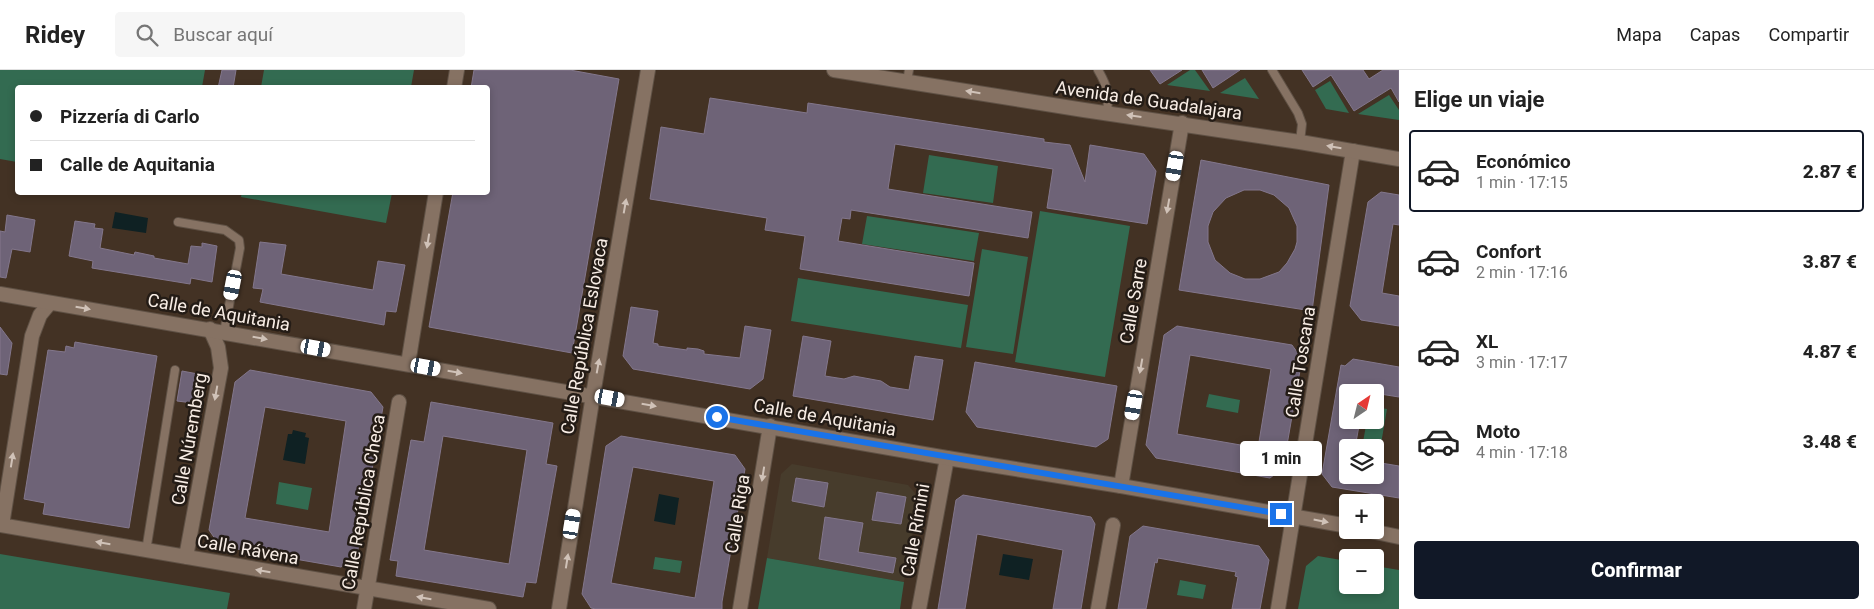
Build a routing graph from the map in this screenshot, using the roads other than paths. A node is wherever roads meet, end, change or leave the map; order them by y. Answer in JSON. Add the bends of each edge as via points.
{"nodes":[{"id":1,"x":456,"y":70,"type":"edge"},
{"id":2,"x":648,"y":70,"type":"edge"},
{"id":3,"x":834,"y":70,"type":"edge"},
{"id":4,"x":1098,"y":70,"type":"edge"},
{"id":5,"x":1272,"y":70,"type":"edge"},
{"id":6,"x":908,"y":76,"type":"edge"},
{"id":7,"x":454,"y":85,"type":"edge"},
{"id":8,"x":1107,"y":113,"type":"junction"},
{"id":9,"x":1182,"y":123,"type":"junction"},
{"id":10,"x":1300,"y":142,"type":"junction"},
{"id":11,"x":1354,"y":151,"type":"junction"},
{"id":12,"x":1399,"y":159,"type":"edge"},
{"id":13,"x":436,"y":195,"type":"edge"},
{"id":14,"x":178,"y":222,"type":"dead end"},
{"id":15,"x":0,"y":294,"type":"edge"},
{"id":16,"x":50,"y":303,"type":"junction"},
{"id":17,"x":210,"y":329,"type":"junction"},
{"id":18,"x":224,"y":332,"type":"junction"},
{"id":19,"x":408,"y":364,"type":"junction"},
{"id":20,"x":175,"y":370,"type":"dead end"},
{"id":21,"x":593,"y":395,"type":"junction"},
{"id":22,"x":399,"y":402,"type":"dead end"},
{"id":23,"x":770,"y":426,"type":"junction"},
{"id":24,"x":947,"y":458,"type":"junction"},
{"id":25,"x":1121,"y":486,"type":"junction"},
{"id":26,"x":1294,"y":516,"type":"junction"},
{"id":27,"x":1339,"y":524,"type":"edge"},
{"id":28,"x":1,"y":525,"type":"edge"},
{"id":29,"x":1113,"y":525,"type":"dead end"},
{"id":30,"x":1384,"y":534,"type":"edge"},
{"id":31,"x":1399,"y":537,"type":"edge"},
{"id":32,"x":146,"y":551,"type":"junction"},
{"id":33,"x":186,"y":557,"type":"junction"},
{"id":34,"x":367,"y":588,"type":"junction"},
{"id":35,"x":364,"y":609,"type":"edge"},
{"id":36,"x":489,"y":609,"type":"edge"},
{"id":37,"x":559,"y":609,"type":"edge"},
{"id":38,"x":740,"y":609,"type":"edge"},
{"id":39,"x":919,"y":609,"type":"edge"},
{"id":40,"x":1098,"y":609,"type":"edge"},
{"id":41,"x":1278,"y":609,"type":"edge"}],
"edges":[{"from":1,"to":7,"type":"street"},
{"from":21,"to":2,"type":"street","name":"Calle República Eslovaca","one_way":true},
{"from":3,"to":6,"type":"street","name":"Avenida de Guadalajara"},
{"from":4,"to":8,"type":"lane","via":[[1109,94]]},
{"from":5,"to":10,"type":"lane","via":[[1298,113],[1302,124]]},
{"from":8,"to":6,"type":"street","name":"Avenida de Guadalajara","one_way":true},
{"from":9,"to":8,"type":"street","name":"Avenida de Guadalajara","one_way":true},
{"from":9,"to":10,"type":"street","name":"Avenida de Guadalajara"},
{"from":9,"to":25,"type":"street","name":"Calle Sarre","one_way":true},
{"from":11,"to":10,"type":"street","name":"Avenida de Guadalajara","one_way":true},
{"from":11,"to":12,"type":"street","name":"Avenida de Guadalajara"},
{"from":11,"to":26,"type":"street","name":"Calle Toscana"},
{"from":13,"to":19,"type":"street","one_way":true},
{"from":14,"to":18,"type":"lane","via":[[225,230],[238,240],[240,248]]},
{"from":15,"to":16,"type":"street","name":"Calle de Aquitania"},
{"from":16,"to":17,"type":"street","name":"Calle de Aquitania","one_way":true},
{"from":28,"to":16,"type":"street","one_way":true,"via":[[32,336],[40,316]]},
{"from":17,"to":18,"type":"street","name":"Calle de Aquitania"},
{"from":17,"to":33,"type":"street","name":"Calle Núremberg","one_way":true,"via":[[218,347],[221,368]]},
{"from":18,"to":19,"type":"street","name":"Calle de Aquitania","one_way":true},
{"from":19,"to":21,"type":"street","name":"Calle de Aquitania","one_way":true},
{"from":20,"to":32,"type":"lane"},
{"from":21,"to":23,"type":"street","name":"Calle de Aquitania","one_way":true},
{"from":37,"to":21,"type":"street","name":"Calle República Eslovaca","one_way":true},
{"from":22,"to":34,"type":"street","name":"Calle República Checa"},
{"from":23,"to":24,"type":"street","name":"Calle de Aquitania"},
{"from":23,"to":38,"type":"street","name":"Calle Riga","one_way":true},
{"from":24,"to":25,"type":"street","name":"Calle de Aquitania"},
{"from":24,"to":39,"type":"street","name":"Calle Rímini"},
{"from":25,"to":26,"type":"street","name":"Calle de Aquitania"},
{"from":26,"to":27,"type":"street","name":"Calle de Aquitania","one_way":true},
{"from":26,"to":41,"type":"street","name":"Calle Toscana"},
{"from":32,"to":28,"type":"street","name":"Calle Rávena","one_way":true},
{"from":29,"to":40,"type":"street"},
{"from":30,"to":31,"type":"street"},
{"from":32,"to":33,"type":"street","name":"Calle Rávena"},
{"from":34,"to":33,"type":"street","name":"Calle Rávena","one_way":true},
{"from":34,"to":35,"type":"street","name":"Calle República Checa"},
{"from":36,"to":34,"type":"street","name":"Calle Rávena","one_way":true}]}
